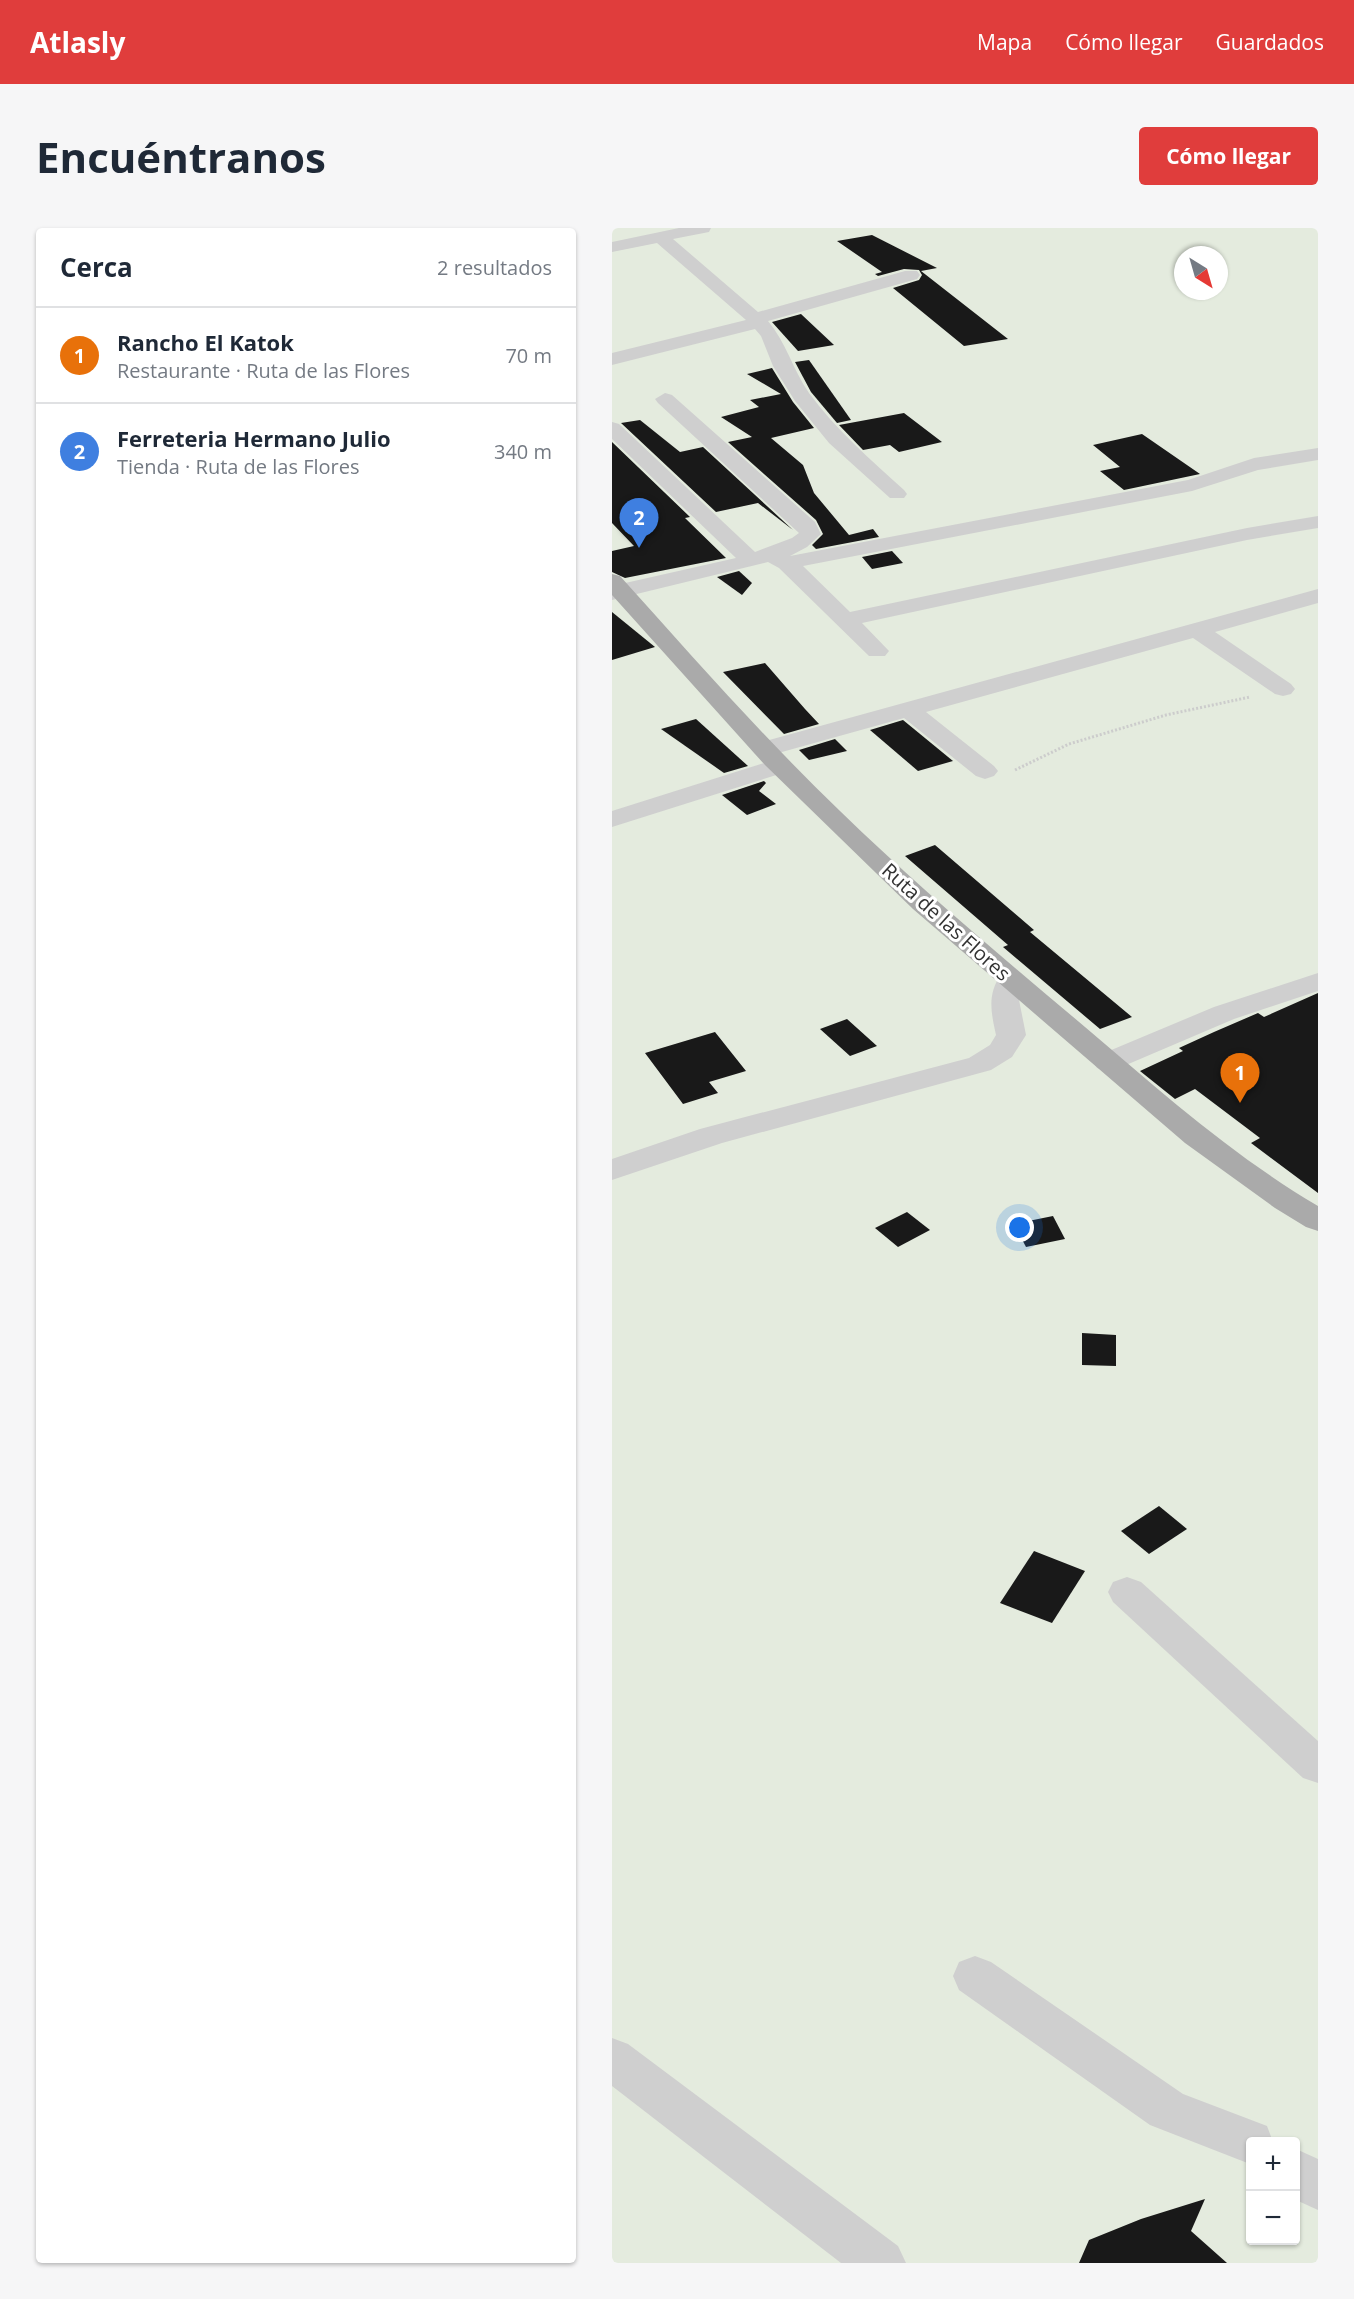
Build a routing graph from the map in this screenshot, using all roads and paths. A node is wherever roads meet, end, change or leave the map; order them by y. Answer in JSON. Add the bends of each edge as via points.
{"nodes":[{"id":1,"x":703,"y":228,"type":"edge"},
{"id":2,"x":660,"y":237,"type":"junction"},
{"id":3,"x":612,"y":247,"type":"edge"},
{"id":4,"x":911,"y":275,"type":"dead end"},
{"id":5,"x":758,"y":320,"type":"junction"},
{"id":6,"x":612,"y":359,"type":"edge"},
{"id":7,"x":665,"y":399,"type":"dead end"},
{"id":8,"x":612,"y":428,"type":"edge"},
{"id":9,"x":1318,"y":454,"type":"edge"},
{"id":10,"x":897,"y":494,"type":"dead end"},
{"id":11,"x":1318,"y":522,"type":"edge"},
{"id":12,"x":770,"y":559,"type":"junction"},
{"id":13,"x":615,"y":588,"type":"edge"},
{"id":14,"x":1318,"y":596,"type":"edge"},
{"id":15,"x":846,"y":620,"type":"junction"},
{"id":16,"x":1196,"y":629,"type":"junction"},
{"id":17,"x":877,"y":651,"type":"dead end"},
{"id":18,"x":1283,"y":689,"type":"joint"},
{"id":19,"x":909,"y":710,"type":"junction"},
{"id":20,"x":772,"y":757,"type":"junction"},
{"id":21,"x":985,"y":771,"type":"joint"},
{"id":22,"x":612,"y":819,"type":"edge"},
{"id":23,"x":1011,"y":980,"type":"junction"},
{"id":24,"x":1318,"y":982,"type":"edge"},
{"id":25,"x":1108,"y":1062,"type":"junction"},
{"id":26,"x":612,"y":1170,"type":"edge"},
{"id":27,"x":1318,"y":1220,"type":"edge"},
{"id":28,"x":1127,"y":1592,"type":"dead end"},
{"id":29,"x":1318,"y":1766,"type":"edge"},
{"id":30,"x":975,"y":1976,"type":"dead end"},
{"id":31,"x":612,"y":2059,"type":"edge"},
{"id":32,"x":1246,"y":2140,"type":"edge"},
{"id":33,"x":1300,"y":2175,"type":"edge"},
{"id":34,"x":1318,"y":2187,"type":"edge"},
{"id":35,"x":881,"y":2263,"type":"edge"}],
"edges":[{"from":1,"to":2,"type":"street"},
{"from":2,"to":3,"type":"street"},
{"from":2,"to":5,"type":"street"},
{"from":4,"to":5,"type":"street"},
{"from":5,"to":6,"type":"street"},
{"from":5,"to":10,"type":"street","via":[[802,397],[836,439]]},
{"from":7,"to":12,"type":"street","via":[[807,527],[808,539]]},
{"from":8,"to":12,"type":"street"},
{"from":9,"to":12,"type":"street","via":[[1254,464],[1192,485]]},
{"from":11,"to":15,"type":"street"},
{"from":12,"to":13,"type":"street"},
{"from":12,"to":15,"type":"street"},
{"from":13,"to":20,"type":"main road","name":"Ruta de las Flores"},
{"from":14,"to":16,"type":"street"},
{"from":15,"to":17,"type":"street"},
{"from":16,"to":18,"type":"street"},
{"from":16,"to":19,"type":"street"},
{"from":18,"to":21,"type":"path","via":[[1166,715],[1080,741],[1019,770]]},
{"from":19,"to":20,"type":"street"},
{"from":19,"to":21,"type":"street"},
{"from":20,"to":22,"type":"street"},
{"from":20,"to":23,"type":"main road","name":"Ruta de las Flores","via":[[832,818]]},
{"from":23,"to":25,"type":"main road","name":"Ruta de las Flores"},
{"from":23,"to":26,"type":"street","via":[[1004,990],[1011,1035],[1000,1051],[980,1064],[711,1136]]},
{"from":24,"to":25,"type":"street","via":[[1224,1013]]},
{"from":25,"to":27,"type":"main road","name":"Ruta de las Flores","via":[[1219,1157]]},
{"from":28,"to":29,"type":"street"},
{"from":30,"to":32,"type":"street","via":[[1167,2110]]},
{"from":31,"to":35,"type":"street"},
{"from":33,"to":34,"type":"street"}]}
